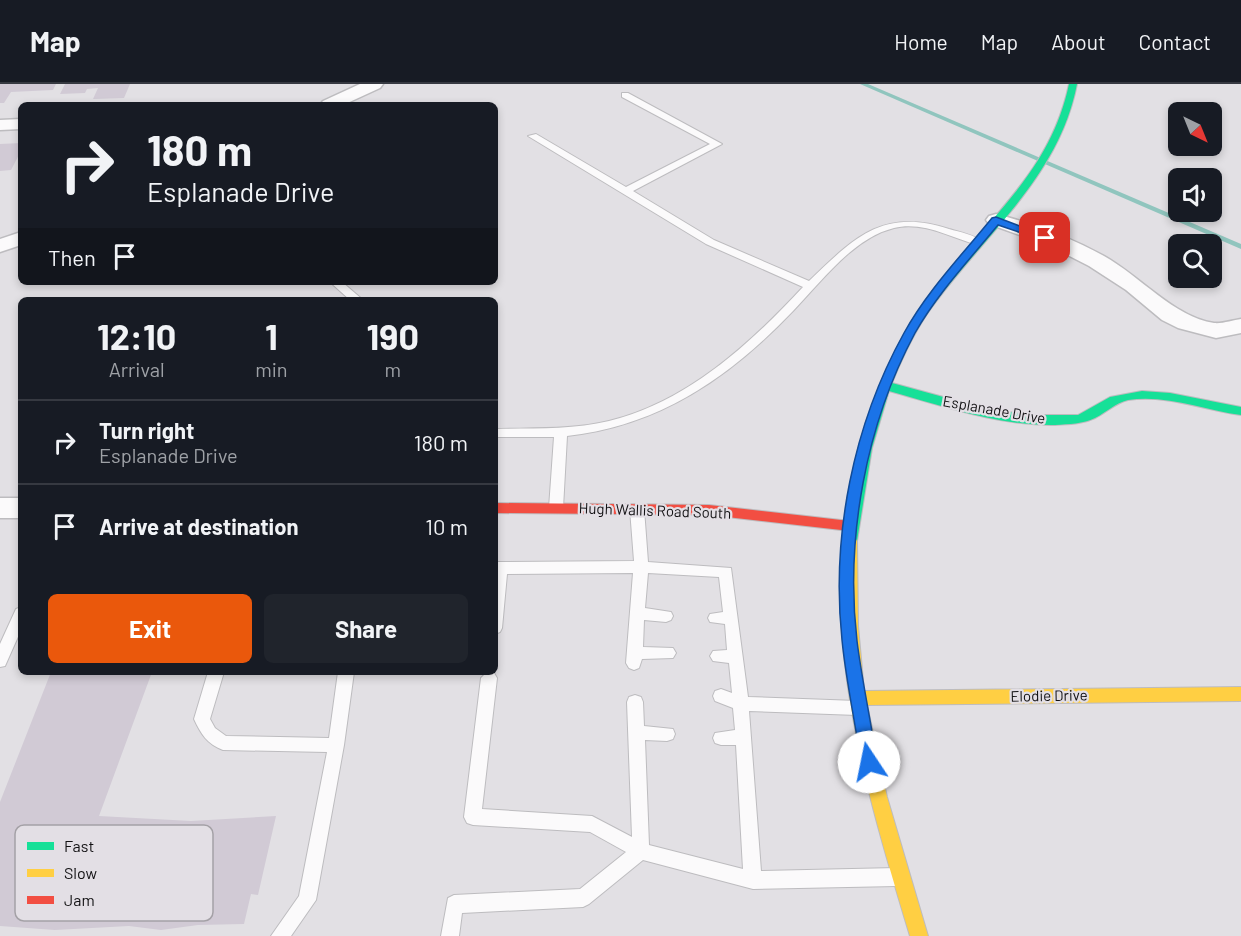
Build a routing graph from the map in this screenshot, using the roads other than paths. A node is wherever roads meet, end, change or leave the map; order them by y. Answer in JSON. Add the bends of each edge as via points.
{"nodes":[{"id":1,"x":374,"y":84,"type":"edge"},
{"id":2,"x":1074,"y":84,"type":"edge"},
{"id":3,"x":624,"y":95,"type":"dead end"},
{"id":4,"x":335,"y":102,"type":"edge"},
{"id":5,"x":18,"y":124,"type":"edge"},
{"id":6,"x":0,"y":125,"type":"edge"},
{"id":7,"x":533,"y":136,"type":"dead end"},
{"id":8,"x":626,"y":191,"type":"junction"},
{"id":9,"x":996,"y":220,"type":"junction"},
{"id":10,"x":18,"y":239,"type":"edge"},
{"id":11,"x":978,"y":242,"type":"junction"},
{"id":12,"x":0,"y":246,"type":"edge"},
{"id":13,"x":339,"y":285,"type":"edge"},
{"id":14,"x":810,"y":286,"type":"junction"},
{"id":15,"x":353,"y":297,"type":"edge"},
{"id":16,"x":1241,"y":326,"type":"edge"},
{"id":17,"x":884,"y":385,"type":"junction"},
{"id":18,"x":1241,"y":411,"type":"edge"},
{"id":19,"x":561,"y":432,"type":"junction"},
{"id":20,"x":498,"y":433,"type":"edge"},
{"id":21,"x":0,"y":508,"type":"edge"},
{"id":22,"x":18,"y":508,"type":"edge"},
{"id":23,"x":498,"y":508,"type":"edge"},
{"id":24,"x":556,"y":508,"type":"junction"},
{"id":25,"x":636,"y":509,"type":"junction"},
{"id":26,"x":850,"y":526,"type":"junction"},
{"id":27,"x":641,"y":567,"type":"junction"},
{"id":28,"x":498,"y":568,"type":"edge"},
{"id":29,"x":638,"y":614,"type":"junction"},
{"id":30,"x":666,"y":615,"type":"dead end"},
{"id":31,"x":715,"y":618,"type":"dead end"},
{"id":32,"x":731,"y":618,"type":"junction"},
{"id":33,"x":18,"y":620,"type":"edge"},
{"id":34,"x":668,"y":653,"type":"dead end"},
{"id":35,"x":718,"y":656,"type":"dead end"},
{"id":36,"x":736,"y":657,"type":"junction"},
{"id":37,"x":0,"y":661,"type":"edge"},
{"id":38,"x":215,"y":675,"type":"edge"},
{"id":39,"x":346,"y":675,"type":"edge"},
{"id":40,"x":489,"y":678,"type":"dead end"},
{"id":41,"x":1241,"y":694,"type":"edge"},
{"id":42,"x":721,"y":696,"type":"dead end"},
{"id":43,"x":635,"y":702,"type":"dead end"},
{"id":44,"x":858,"y":703,"type":"junction"},
{"id":45,"x":741,"y":704,"type":"junction"},
{"id":46,"x":636,"y":733,"type":"junction"},
{"id":47,"x":667,"y":734,"type":"dead end"},
{"id":48,"x":743,"y":737,"type":"junction"},
{"id":49,"x":720,"y":738,"type":"dead end"},
{"id":50,"x":336,"y":744,"type":"junction"},
{"id":51,"x":641,"y":851,"type":"junction"},
{"id":52,"x":901,"y":877,"type":"junction"},
{"id":53,"x":753,"y":880,"type":"junction"},
{"id":54,"x":280,"y":936,"type":"edge"},
{"id":55,"x":450,"y":936,"type":"edge"},
{"id":56,"x":919,"y":936,"type":"edge"}],
"edges":[{"from":1,"to":4,"type":"street"},
{"from":2,"to":9,"type":"main road","via":[[1057,136],[1029,182]]},
{"from":3,"to":8,"type":"lane","via":[[717,144]]},
{"from":5,"to":6,"type":"street"},
{"from":7,"to":8,"type":"lane"},
{"from":8,"to":14,"type":"lane","via":[[710,242]]},
{"from":9,"to":11,"type":"main road"},
{"from":9,"to":16,"type":"street","via":[[1097,261],[1186,323],[1216,331]]},
{"from":10,"to":12,"type":"street"},
{"from":11,"to":14,"type":"lane","via":[[922,224],[896,224],[870,234]]},
{"from":11,"to":17,"type":"main road","via":[[927,305]]},
{"from":13,"to":15,"type":"lane"},
{"from":14,"to":19,"type":"lane","via":[[740,356],[664,405],[614,425]]},
{"from":17,"to":18,"type":"main road","name":"Esplanade Drive","via":[[949,403],[1051,421],[1095,415],[1112,401],[1145,394]]},
{"from":17,"to":26,"type":"main road","via":[[864,446]]},
{"from":19,"to":20,"type":"lane"},
{"from":19,"to":24,"type":"lane"},
{"from":21,"to":22,"type":"street"},
{"from":23,"to":24,"type":"main road","name":"Hugh Wallis Road South"},
{"from":24,"to":25,"type":"main road","name":"Hugh Wallis Road South"},
{"from":25,"to":26,"type":"main road","name":"Hugh Wallis Road South","via":[[709,510]]},
{"from":25,"to":27,"type":"lane"},
{"from":26,"to":44,"type":"main road","via":[[850,639]]},
{"from":27,"to":28,"type":"lane"},
{"from":27,"to":29,"type":"lane"},
{"from":27,"to":32,"type":"lane","via":[[726,572]]},
{"from":29,"to":30,"type":"lane"},
{"from":29,"to":34,"type":"lane","via":[[635,658]]},
{"from":31,"to":32,"type":"lane"},
{"from":32,"to":36,"type":"lane"},
{"from":33,"to":37,"type":"lane"},
{"from":35,"to":36,"type":"lane"},
{"from":36,"to":45,"type":"lane"},
{"from":38,"to":50,"type":"lane","via":[[202,719],[209,733],[224,743]]},
{"from":39,"to":50,"type":"lane"},
{"from":40,"to":51,"type":"lane","via":[[473,817],[592,824]]},
{"from":41,"to":44,"type":"main road","name":"Elodie Drive"},
{"from":42,"to":45,"type":"lane"},
{"from":43,"to":46,"type":"lane"},
{"from":44,"to":45,"type":"lane"},
{"from":44,"to":52,"type":"main road","via":[[882,815]]},
{"from":45,"to":48,"type":"lane"},
{"from":46,"to":47,"type":"lane"},
{"from":46,"to":51,"type":"lane"},
{"from":48,"to":49,"type":"lane"},
{"from":48,"to":53,"type":"lane"},
{"from":50,"to":54,"type":"lane","via":[[307,900]]},
{"from":51,"to":53,"type":"lane"},
{"from":51,"to":55,"type":"lane","via":[[583,898],[454,904]]},
{"from":52,"to":53,"type":"lane"},
{"from":52,"to":56,"type":"main road"}]}
